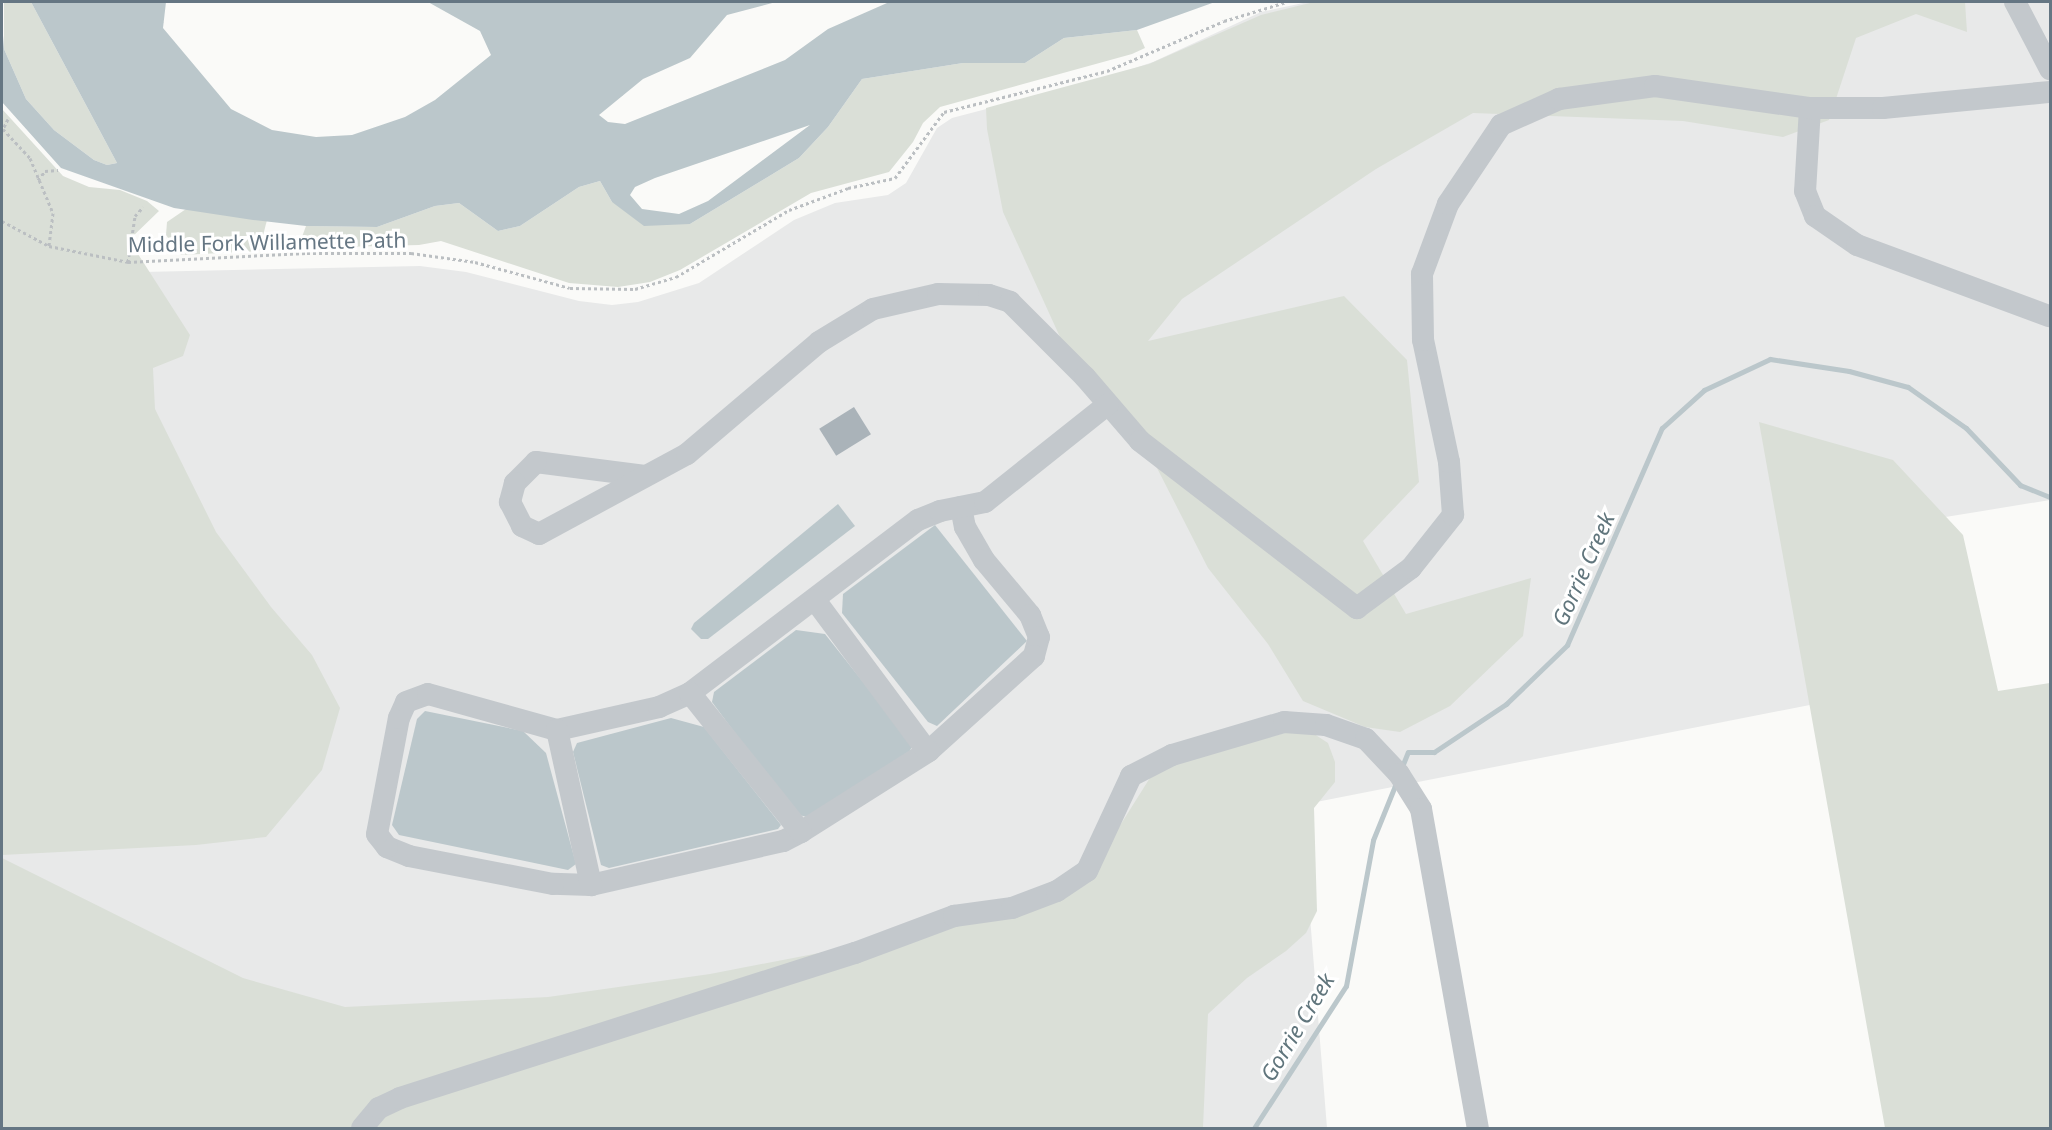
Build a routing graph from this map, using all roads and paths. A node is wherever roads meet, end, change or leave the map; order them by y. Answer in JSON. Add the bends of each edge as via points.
{"nodes":[{"id":1,"x":1286,"y":2,"type":"edge"},
{"id":2,"x":2015,"y":2,"type":"edge"},
{"id":3,"x":2050,"y":69,"type":"edge"},
{"id":4,"x":2050,"y":92,"type":"edge"},
{"id":5,"x":1810,"y":108,"type":"junction"},
{"id":6,"x":8,"y":119,"type":"dead end"},
{"id":7,"x":58,"y":170,"type":"dead end"},
{"id":8,"x":38,"y":182,"type":"junction"},
{"id":9,"x":143,"y":207,"type":"dead end"},
{"id":10,"x":2,"y":221,"type":"edge"},
{"id":11,"x":49,"y":246,"type":"junction"},
{"id":12,"x":128,"y":262,"type":"junction"},
{"id":13,"x":2049,"y":316,"type":"edge"},
{"id":14,"x":1108,"y":404,"type":"junction"},
{"id":15,"x":645,"y":476,"type":"junction"},
{"id":16,"x":961,"y":507,"type":"junction"},
{"id":17,"x":815,"y":600,"type":"junction"},
{"id":18,"x":690,"y":693,"type":"junction"},
{"id":19,"x":557,"y":730,"type":"junction"},
{"id":20,"x":928,"y":752,"type":"junction"},
{"id":21,"x":801,"y":832,"type":"junction"},
{"id":22,"x":591,"y":885,"type":"junction"},
{"id":23,"x":362,"y":1128,"type":"edge"},
{"id":24,"x":1478,"y":1128,"type":"edge"}],
"edges":[{"from":1,"to":12,"type":"path","name":"Middle Fork Willamette Path","via":[[1224,21],[1107,71],[944,112],[895,178],[848,188],[789,210],[676,277],[635,289],[570,288],[475,262],[411,253],[307,253]]},
{"from":2,"to":3,"type":"lane"},
{"from":4,"to":5,"type":"lane","via":[[1883,108]]},
{"from":5,"to":13,"type":"lane","via":[[1805,191],[1815,216],[1857,245]]},
{"from":5,"to":14,"type":"lane","via":[[1655,87],[1559,99],[1501,125],[1448,204],[1422,274],[1423,340],[1449,462],[1453,515],[1411,568],[1357,608],[1140,441]]},
{"from":6,"to":8,"type":"path","via":[[3,129],[30,158]]},
{"from":7,"to":8,"type":"path","via":[[45,171]]},
{"from":8,"to":11,"type":"path","via":[[53,213]]},
{"from":9,"to":12,"type":"path","via":[[135,216]]},
{"from":10,"to":11,"type":"path","name":"Middle Fork Willamette Path"},
{"from":11,"to":12,"type":"path","name":"Middle Fork Willamette Path","via":[[92,258]]},
{"from":14,"to":15,"type":"lane","via":[[1010,302],[989,295],[938,294],[873,309],[819,342],[687,454]]},
{"from":14,"to":16,"type":"lane","via":[[985,502]]},
{"from":15,"to":15,"type":"lane","via":[[539,534],[522,526],[510,502],[515,483],[536,462]]},
{"from":16,"to":17,"type":"lane","via":[[918,520]]},
{"from":16,"to":20,"type":"lane","via":[[965,527],[984,560],[1030,615],[1039,637],[1034,656]]},
{"from":17,"to":18,"type":"lane"},
{"from":17,"to":20,"type":"lane"},
{"from":18,"to":19,"type":"lane","via":[[659,707]]},
{"from":18,"to":21,"type":"lane"},
{"from":19,"to":22,"type":"lane"},
{"from":19,"to":22,"type":"lane","via":[[428,694],[406,702],[399,718],[377,834],[387,847],[409,856],[553,884]]},
{"from":20,"to":21,"type":"lane"},
{"from":21,"to":22,"type":"lane","via":[[783,841]]},
{"from":23,"to":24,"type":"lane","via":[[379,1108],[400,1098],[855,953],[954,916],[1012,908],[1057,891],[1087,871],[1131,776],[1172,755],[1284,722],[1326,725],[1366,739],[1399,774],[1422,809]]}]}
